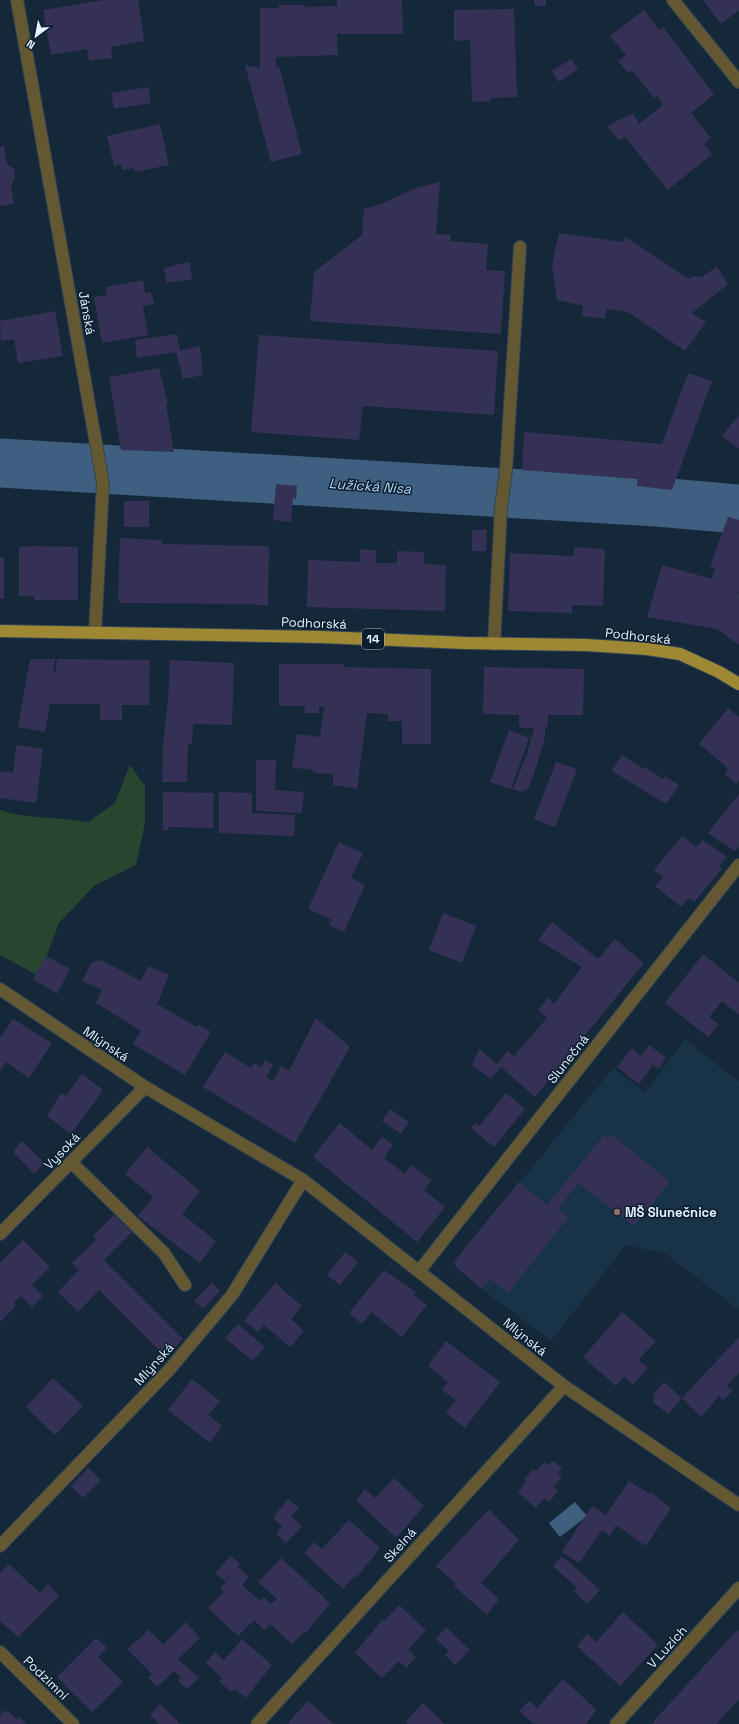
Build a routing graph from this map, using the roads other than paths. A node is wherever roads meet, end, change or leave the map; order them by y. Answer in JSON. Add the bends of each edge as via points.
{"nodes":[{"id":1,"x":17,"y":0,"type":"edge"},
{"id":2,"x":674,"y":0,"type":"edge"},
{"id":3,"x":739,"y":82,"type":"edge"},
{"id":4,"x":520,"y":247,"type":"dead end"},
{"id":5,"x":0,"y":631,"type":"edge"},
{"id":6,"x":95,"y":633,"type":"junction"},
{"id":7,"x":494,"y":644,"type":"junction"},
{"id":8,"x":739,"y":684,"type":"edge"},
{"id":9,"x":739,"y":865,"type":"edge"},
{"id":10,"x":0,"y":990,"type":"edge"},
{"id":11,"x":145,"y":1087,"type":"junction"},
{"id":12,"x":71,"y":1162,"type":"junction"},
{"id":13,"x":303,"y":1180,"type":"junction"},
{"id":14,"x":0,"y":1234,"type":"edge"},
{"id":15,"x":420,"y":1270,"type":"junction"},
{"id":16,"x":185,"y":1285,"type":"dead end"},
{"id":17,"x":564,"y":1386,"type":"junction"},
{"id":18,"x":739,"y":1505,"type":"edge"},
{"id":19,"x":0,"y":1546,"type":"edge"},
{"id":20,"x":739,"y":1588,"type":"edge"},
{"id":21,"x":0,"y":1652,"type":"edge"},
{"id":22,"x":73,"y":1724,"type":"edge"},
{"id":23,"x":257,"y":1724,"type":"edge"},
{"id":24,"x":616,"y":1724,"type":"edge"}],
"edges":[{"from":1,"to":6,"type":"street","name":"Jánská","via":[[103,482]]},
{"from":2,"to":3,"type":"street"},
{"from":4,"to":7,"type":"street"},
{"from":5,"to":6,"type":"main road","name":"Podhorská","number":"14"},
{"from":6,"to":7,"type":"main road","name":"Podhorská","number":"14","via":[[321,637]]},
{"from":7,"to":8,"type":"main road","name":"Podhorská","number":"14","via":[[586,645],[680,654],[720,672]]},
{"from":9,"to":15,"type":"street","name":"Slunečná"},
{"from":10,"to":11,"type":"street","name":"Mlýnská"},
{"from":11,"to":12,"type":"street","name":"Vysoká"},
{"from":11,"to":13,"type":"street","name":"Mlýnská"},
{"from":12,"to":14,"type":"street","name":"Vysoká"},
{"from":12,"to":16,"type":"street","via":[[164,1253]]},
{"from":13,"to":15,"type":"street","name":"Mlýnská"},
{"from":13,"to":19,"type":"street","name":"Mlýnská","via":[[232,1295],[169,1370]]},
{"from":15,"to":17,"type":"street","name":"Mlýnská"},
{"from":17,"to":18,"type":"street","name":"Mlýnská"},
{"from":17,"to":23,"type":"street","name":"Skelná"},
{"from":20,"to":24,"type":"street","name":"V Luzích"},
{"from":21,"to":22,"type":"street","name":"Podzimní"}]}
